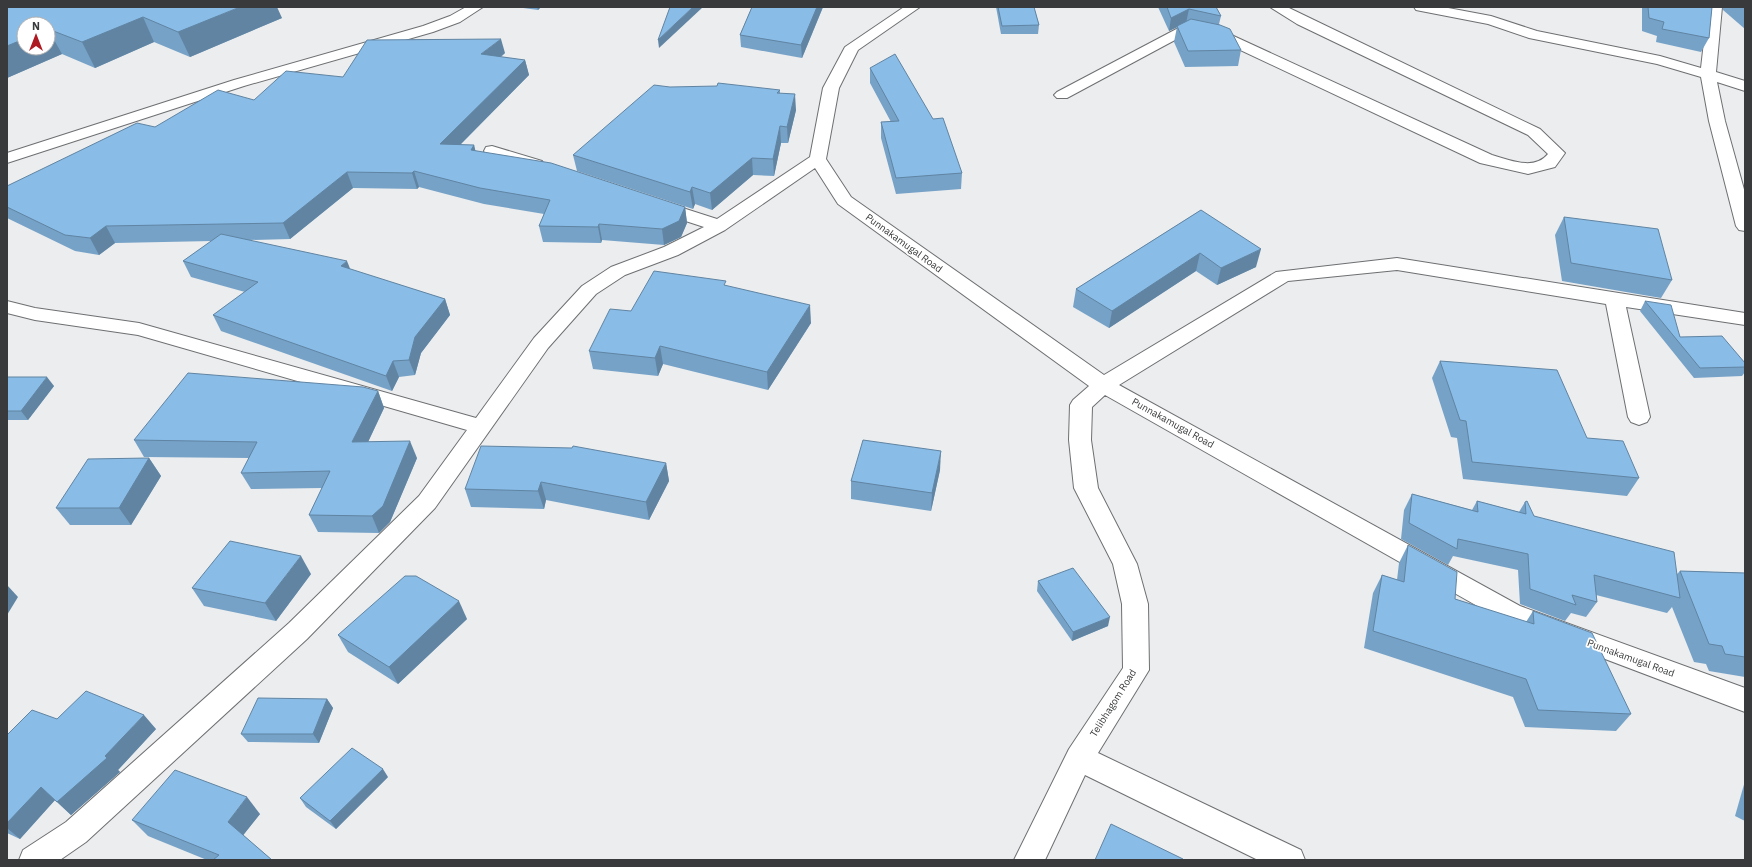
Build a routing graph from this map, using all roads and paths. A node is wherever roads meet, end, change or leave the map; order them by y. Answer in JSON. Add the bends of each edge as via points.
{"nodes":[{"id":1,"x":476,"y":7,"type":"edge"},
{"id":2,"x":913,"y":7,"type":"edge"},
{"id":3,"x":1277,"y":7,"type":"edge"},
{"id":4,"x":1421,"y":7,"type":"edge"},
{"id":5,"x":1498,"y":7,"type":"edge"},
{"id":6,"x":1715,"y":7,"type":"edge"},
{"id":7,"x":1491,"y":20,"type":"junction"},
{"id":8,"x":1708,"y":75,"type":"junction"},
{"id":9,"x":1745,"y":86,"type":"edge"},
{"id":10,"x":1062,"y":95,"type":"dead end"},
{"id":11,"x":492,"y":151,"type":"dead end"},
{"id":12,"x":7,"y":158,"type":"edge"},
{"id":13,"x":818,"y":159,"type":"junction"},
{"id":14,"x":553,"y":171,"type":"edge"},
{"id":15,"x":644,"y":201,"type":"edge"},
{"id":16,"x":719,"y":226,"type":"junction"},
{"id":17,"x":1745,"y":226,"type":"edge"},
{"id":18,"x":1615,"y":300,"type":"junction"},
{"id":19,"x":7,"y":307,"type":"edge"},
{"id":20,"x":1745,"y":319,"type":"edge"},
{"id":21,"x":1103,"y":385,"type":"junction"},
{"id":22,"x":1639,"y":417,"type":"dead end"},
{"id":23,"x":482,"y":427,"type":"junction"},
{"id":24,"x":1745,"y":700,"type":"edge"},
{"id":25,"x":1079,"y":758,"type":"junction"},
{"id":26,"x":34,"y":860,"type":"edge"},
{"id":27,"x":1029,"y":860,"type":"edge"},
{"id":28,"x":1290,"y":860,"type":"edge"}],
"edges":[{"from":1,"to":12,"type":"street","via":[[455,19],[428,29],[239,83]]},
{"from":2,"to":13,"type":"street","via":[[852,48],[831,88]]},
{"from":3,"to":10,"type":"street","via":[[1534,132],[1557,153],[1549,163],[1528,169],[1486,160],[1222,36],[1186,28]]},
{"from":4,"to":7,"type":"street"},
{"from":5,"to":7,"type":"street"},
{"from":6,"to":8,"type":"street"},
{"from":7,"to":8,"type":"street","via":[[1534,35],[1660,60]]},
{"from":8,"to":9,"type":"street"},
{"from":8,"to":17,"type":"street","via":[[1716,121]]},
{"from":11,"to":14,"type":"street"},
{"from":13,"to":16,"type":"street"},
{"from":13,"to":21,"type":"street","name":"Punnakamugal Road","via":[[844,200]]},
{"from":15,"to":16,"type":"street"},
{"from":16,"to":23,"type":"street","via":[[671,251],[618,271],[589,290],[541,343]]},
{"from":18,"to":20,"type":"street","name":"Telibhagom Road"},
{"from":18,"to":21,"type":"street","name":"Telibhagom Road","via":[[1397,264],[1283,276]]},
{"from":18,"to":22,"type":"street"},
{"from":19,"to":23,"type":"street","via":[[35,314],[140,329]]},
{"from":21,"to":24,"type":"street","name":"Punnakamugal Road","via":[[1511,613]]},
{"from":21,"to":25,"type":"street","name":"Telibhagom Road","via":[[1081,405],[1080,440],[1086,488],[1125,564],[1135,604],[1136,670]]},
{"from":23,"to":26,"type":"street","via":[[427,502],[298,631],[76,832]]},
{"from":25,"to":27,"type":"street","name":"Telibhagom Road"},
{"from":25,"to":28,"type":"street"}]}
